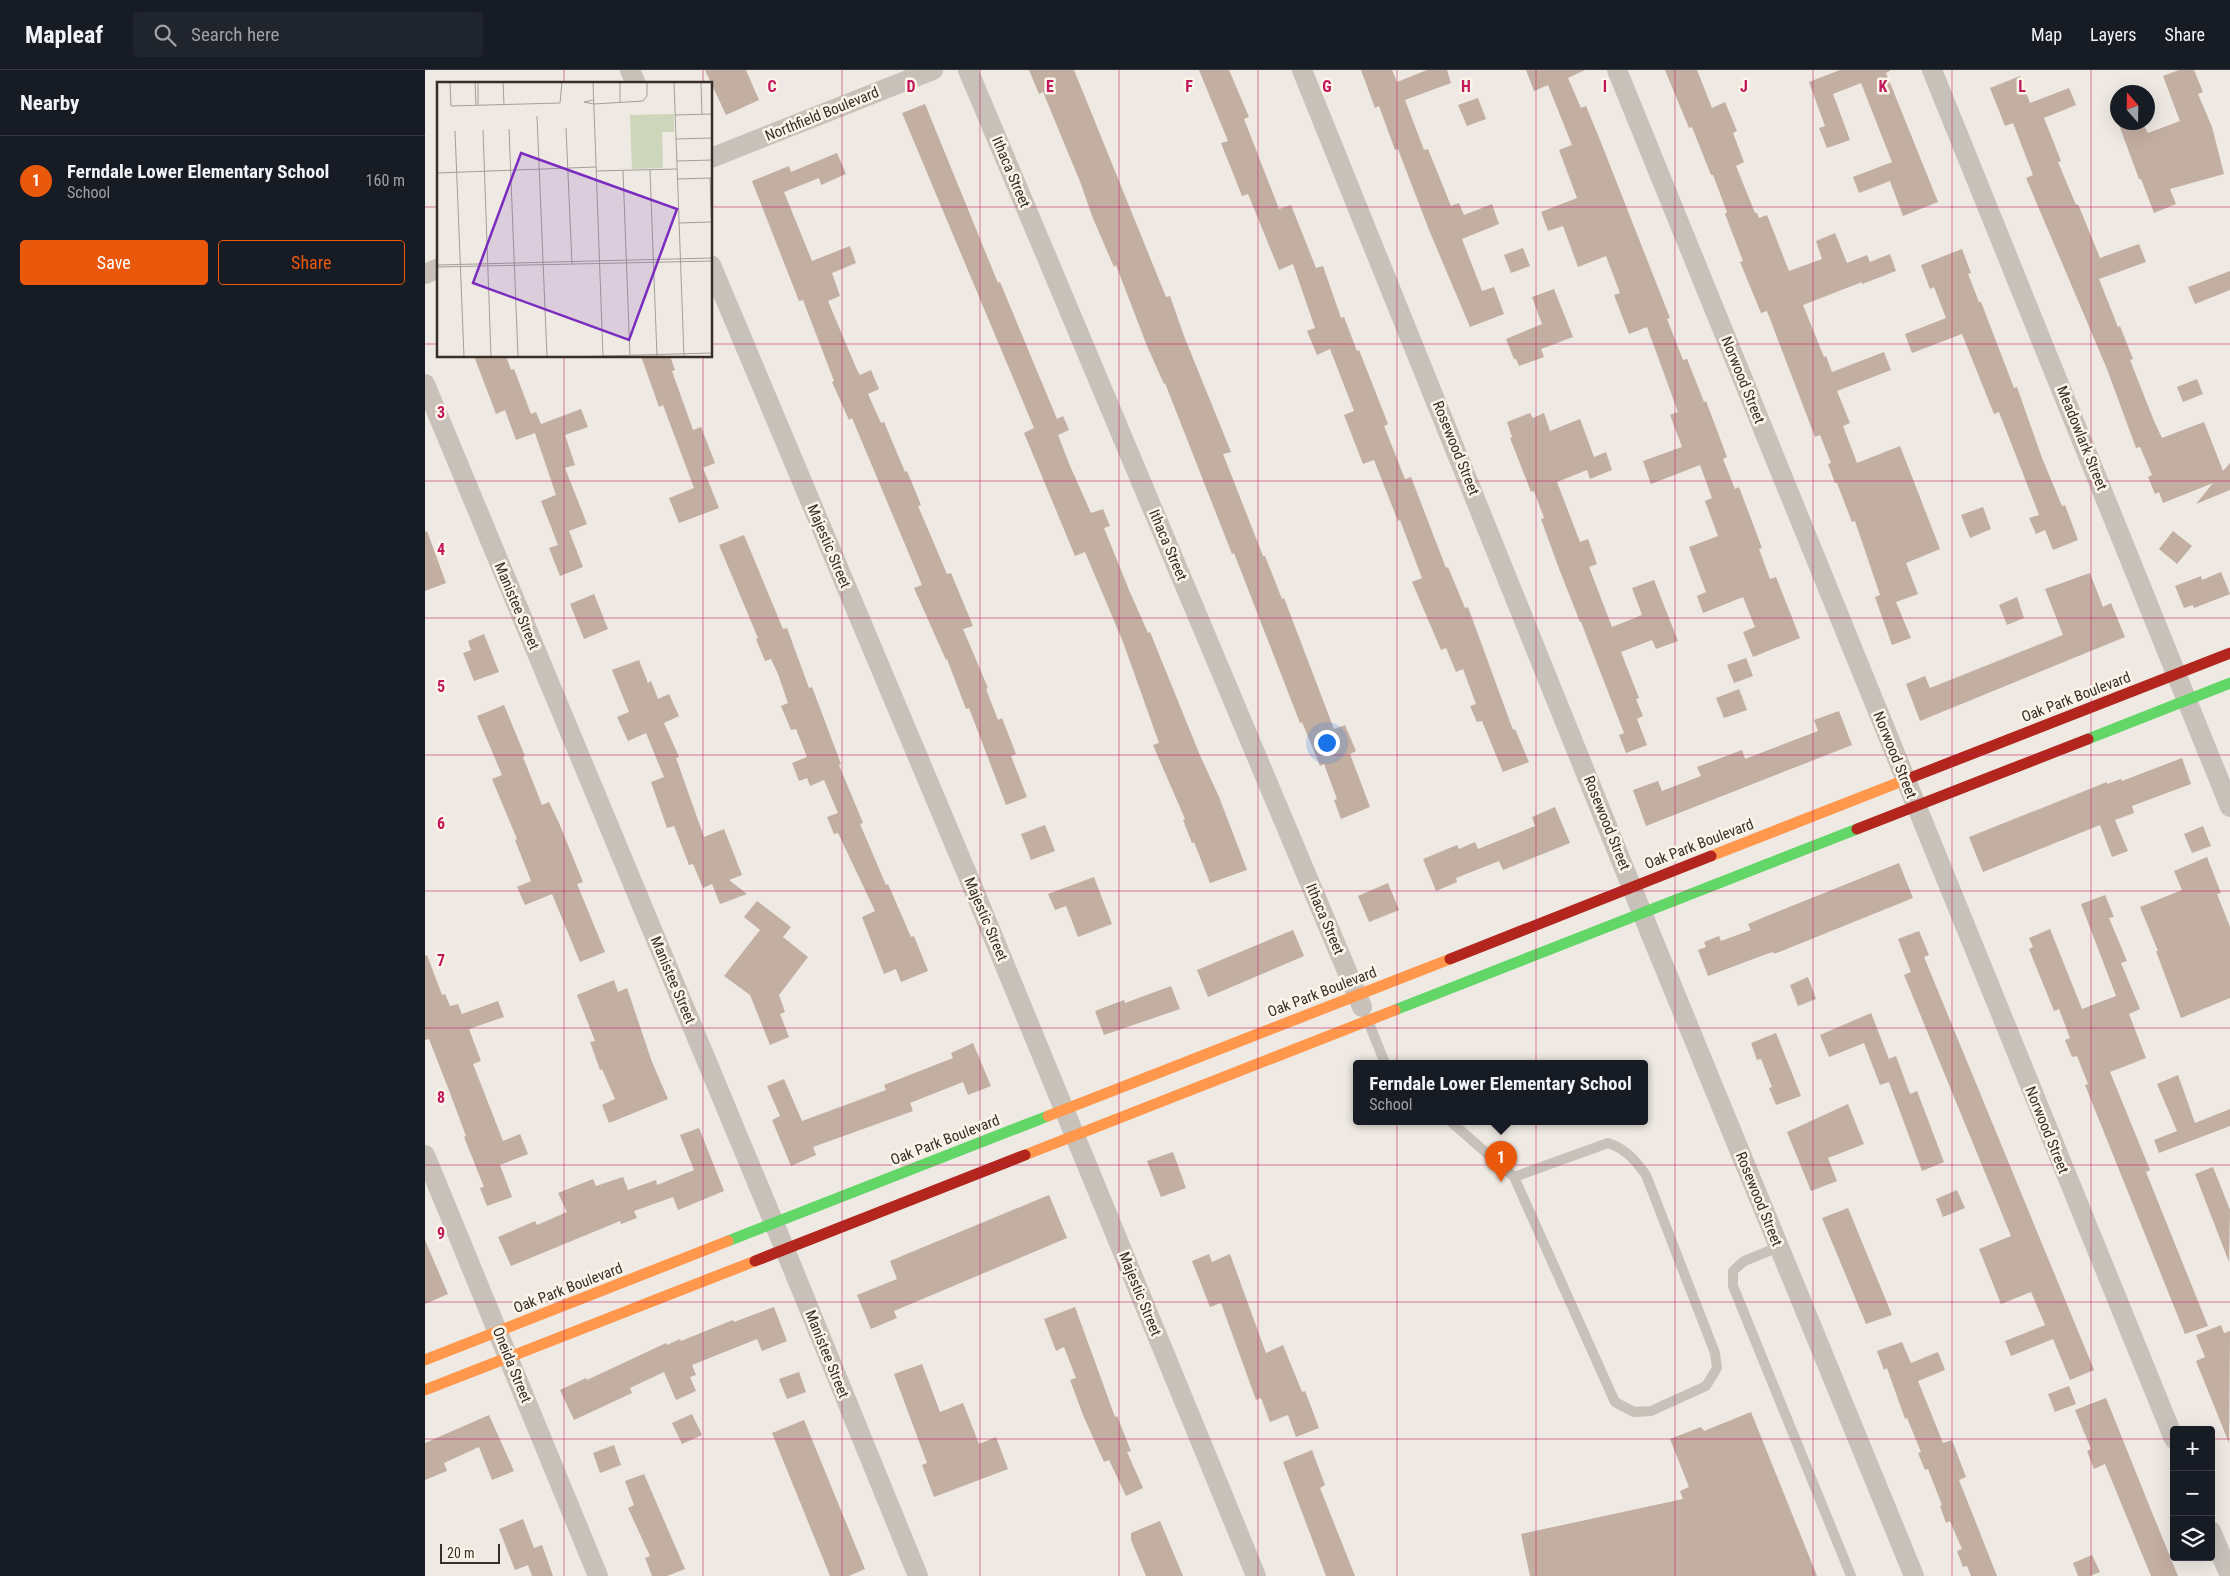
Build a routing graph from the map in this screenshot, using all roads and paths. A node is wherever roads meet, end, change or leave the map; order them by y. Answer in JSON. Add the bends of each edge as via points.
{"nodes":[{"id":1,"x":630,"y":70,"type":"edge"},
{"id":2,"x":933,"y":70,"type":"edge"},
{"id":3,"x":968,"y":70,"type":"edge"},
{"id":4,"x":1302,"y":70,"type":"edge"},
{"id":5,"x":1617,"y":70,"type":"edge"},
{"id":6,"x":1932,"y":70,"type":"edge"},
{"id":7,"x":635,"y":82,"type":"edge"},
{"id":8,"x":713,"y":157,"type":"edge"},
{"id":9,"x":437,"y":269,"type":"edge"},
{"id":10,"x":713,"y":270,"type":"edge"},
{"id":11,"x":425,"y":274,"type":"edge"},
{"id":12,"x":425,"y":384,"type":"edge"},
{"id":13,"x":2230,"y":652,"type":"edge"},
{"id":14,"x":2177,"y":673,"type":"junction"},
{"id":15,"x":2230,"y":683,"type":"edge"},
{"id":16,"x":2187,"y":700,"type":"junction"},
{"id":17,"x":1905,"y":780,"type":"junction"},
{"id":18,"x":1915,"y":806,"type":"junction"},
{"id":19,"x":2230,"y":807,"type":"edge"},
{"id":20,"x":1632,"y":886,"type":"junction"},
{"id":21,"x":1643,"y":912,"type":"junction"},
{"id":22,"x":1356,"y":994,"type":"junction"},
{"id":23,"x":1368,"y":1020,"type":"junction"},
{"id":24,"x":1384,"y":1060,"type":"edge"},
{"id":25,"x":1065,"y":1109,"type":"junction"},
{"id":26,"x":1455,"y":1125,"type":"edge"},
{"id":27,"x":1076,"y":1135,"type":"junction"},
{"id":28,"x":425,"y":1155,"type":"edge"},
{"id":29,"x":1514,"y":1177,"type":"junction"},
{"id":30,"x":773,"y":1223,"type":"junction"},
{"id":31,"x":1779,"y":1247,"type":"junction"},
{"id":32,"x":784,"y":1249,"type":"junction"},
{"id":33,"x":498,"y":1332,"type":"junction"},
{"id":34,"x":508,"y":1357,"type":"junction"},
{"id":35,"x":425,"y":1360,"type":"edge"},
{"id":36,"x":425,"y":1390,"type":"edge"},
{"id":37,"x":2170,"y":1429,"type":"edge"},
{"id":38,"x":2215,"y":1540,"type":"edge"},
{"id":39,"x":598,"y":1576,"type":"edge"},
{"id":40,"x":918,"y":1576,"type":"edge"},
{"id":41,"x":1256,"y":1576,"type":"edge"},
{"id":42,"x":1851,"y":1576,"type":"edge"},
{"id":43,"x":1913,"y":1576,"type":"edge"},
{"id":44,"x":2230,"y":1576,"type":"edge"}],
"edges":[{"from":1,"to":7,"type":"street"},
{"from":2,"to":8,"type":"street","name":"Northfield Boulevard"},
{"from":3,"to":22,"type":"street","name":"Ithaca Street"},
{"from":4,"to":20,"type":"street","name":"Rosewood Street"},
{"from":5,"to":17,"type":"street","name":"Norwood Street"},
{"from":6,"to":14,"type":"street","name":"Meadowlark Street"},
{"from":9,"to":11,"type":"street"},
{"from":10,"to":25,"type":"street","name":"Majestic Street"},
{"from":12,"to":30,"type":"street","name":"Manistee Street"},
{"from":13,"to":14,"type":"street","name":"Oak Park Boulevard"},
{"from":14,"to":16,"type":"street","name":"Meadowlark Street"},
{"from":14,"to":17,"type":"street","name":"Oak Park Boulevard"},
{"from":15,"to":16,"type":"street"},
{"from":16,"to":18,"type":"street"},
{"from":16,"to":19,"type":"street","name":"Meadowlark Street"},
{"from":17,"to":18,"type":"street","name":"Norwood Street"},
{"from":17,"to":20,"type":"street","name":"Oak Park Boulevard"},
{"from":18,"to":21,"type":"street"},
{"from":18,"to":37,"type":"street","name":"Norwood Street"},
{"from":20,"to":21,"type":"street","name":"Rosewood Street"},
{"from":20,"to":22,"type":"street","name":"Oak Park Boulevard"},
{"from":21,"to":23,"type":"street"},
{"from":21,"to":31,"type":"street","name":"Rosewood Street"},
{"from":22,"to":23,"type":"street","name":"Ithaca Street"},
{"from":22,"to":25,"type":"street","name":"Oak Park Boulevard"},
{"from":23,"to":24,"type":"lane"},
{"from":23,"to":27,"type":"street"},
{"from":25,"to":27,"type":"street","name":"Majestic Street"},
{"from":25,"to":30,"type":"street","name":"Oak Park Boulevard"},
{"from":26,"to":29,"type":"lane"},
{"from":27,"to":32,"type":"street"},
{"from":27,"to":41,"type":"street","name":"Majestic Street"},
{"from":28,"to":33,"type":"street","name":"Oneida Street"},
{"from":29,"to":29,"type":"lane","via":[[1615,1402],[1634,1412],[1651,1411],[1706,1386],[1717,1368],[1715,1353],[1646,1175],[1634,1159],[1622,1148],[1608,1143]]},
{"from":30,"to":32,"type":"street","name":"Manistee Street"},
{"from":30,"to":33,"type":"street","name":"Oak Park Boulevard"},
{"from":31,"to":42,"type":"lane","via":[[1744,1261],[1733,1271],[1733,1286]]},
{"from":31,"to":43,"type":"street","name":"Rosewood Street"},
{"from":32,"to":34,"type":"street"},
{"from":32,"to":40,"type":"street","name":"Manistee Street"},
{"from":33,"to":34,"type":"street","name":"Oneida Street"},
{"from":33,"to":35,"type":"street","name":"Oak Park Boulevard"},
{"from":34,"to":36,"type":"street"},
{"from":34,"to":39,"type":"street","name":"Oneida Street"},
{"from":38,"to":44,"type":"street"}]}
